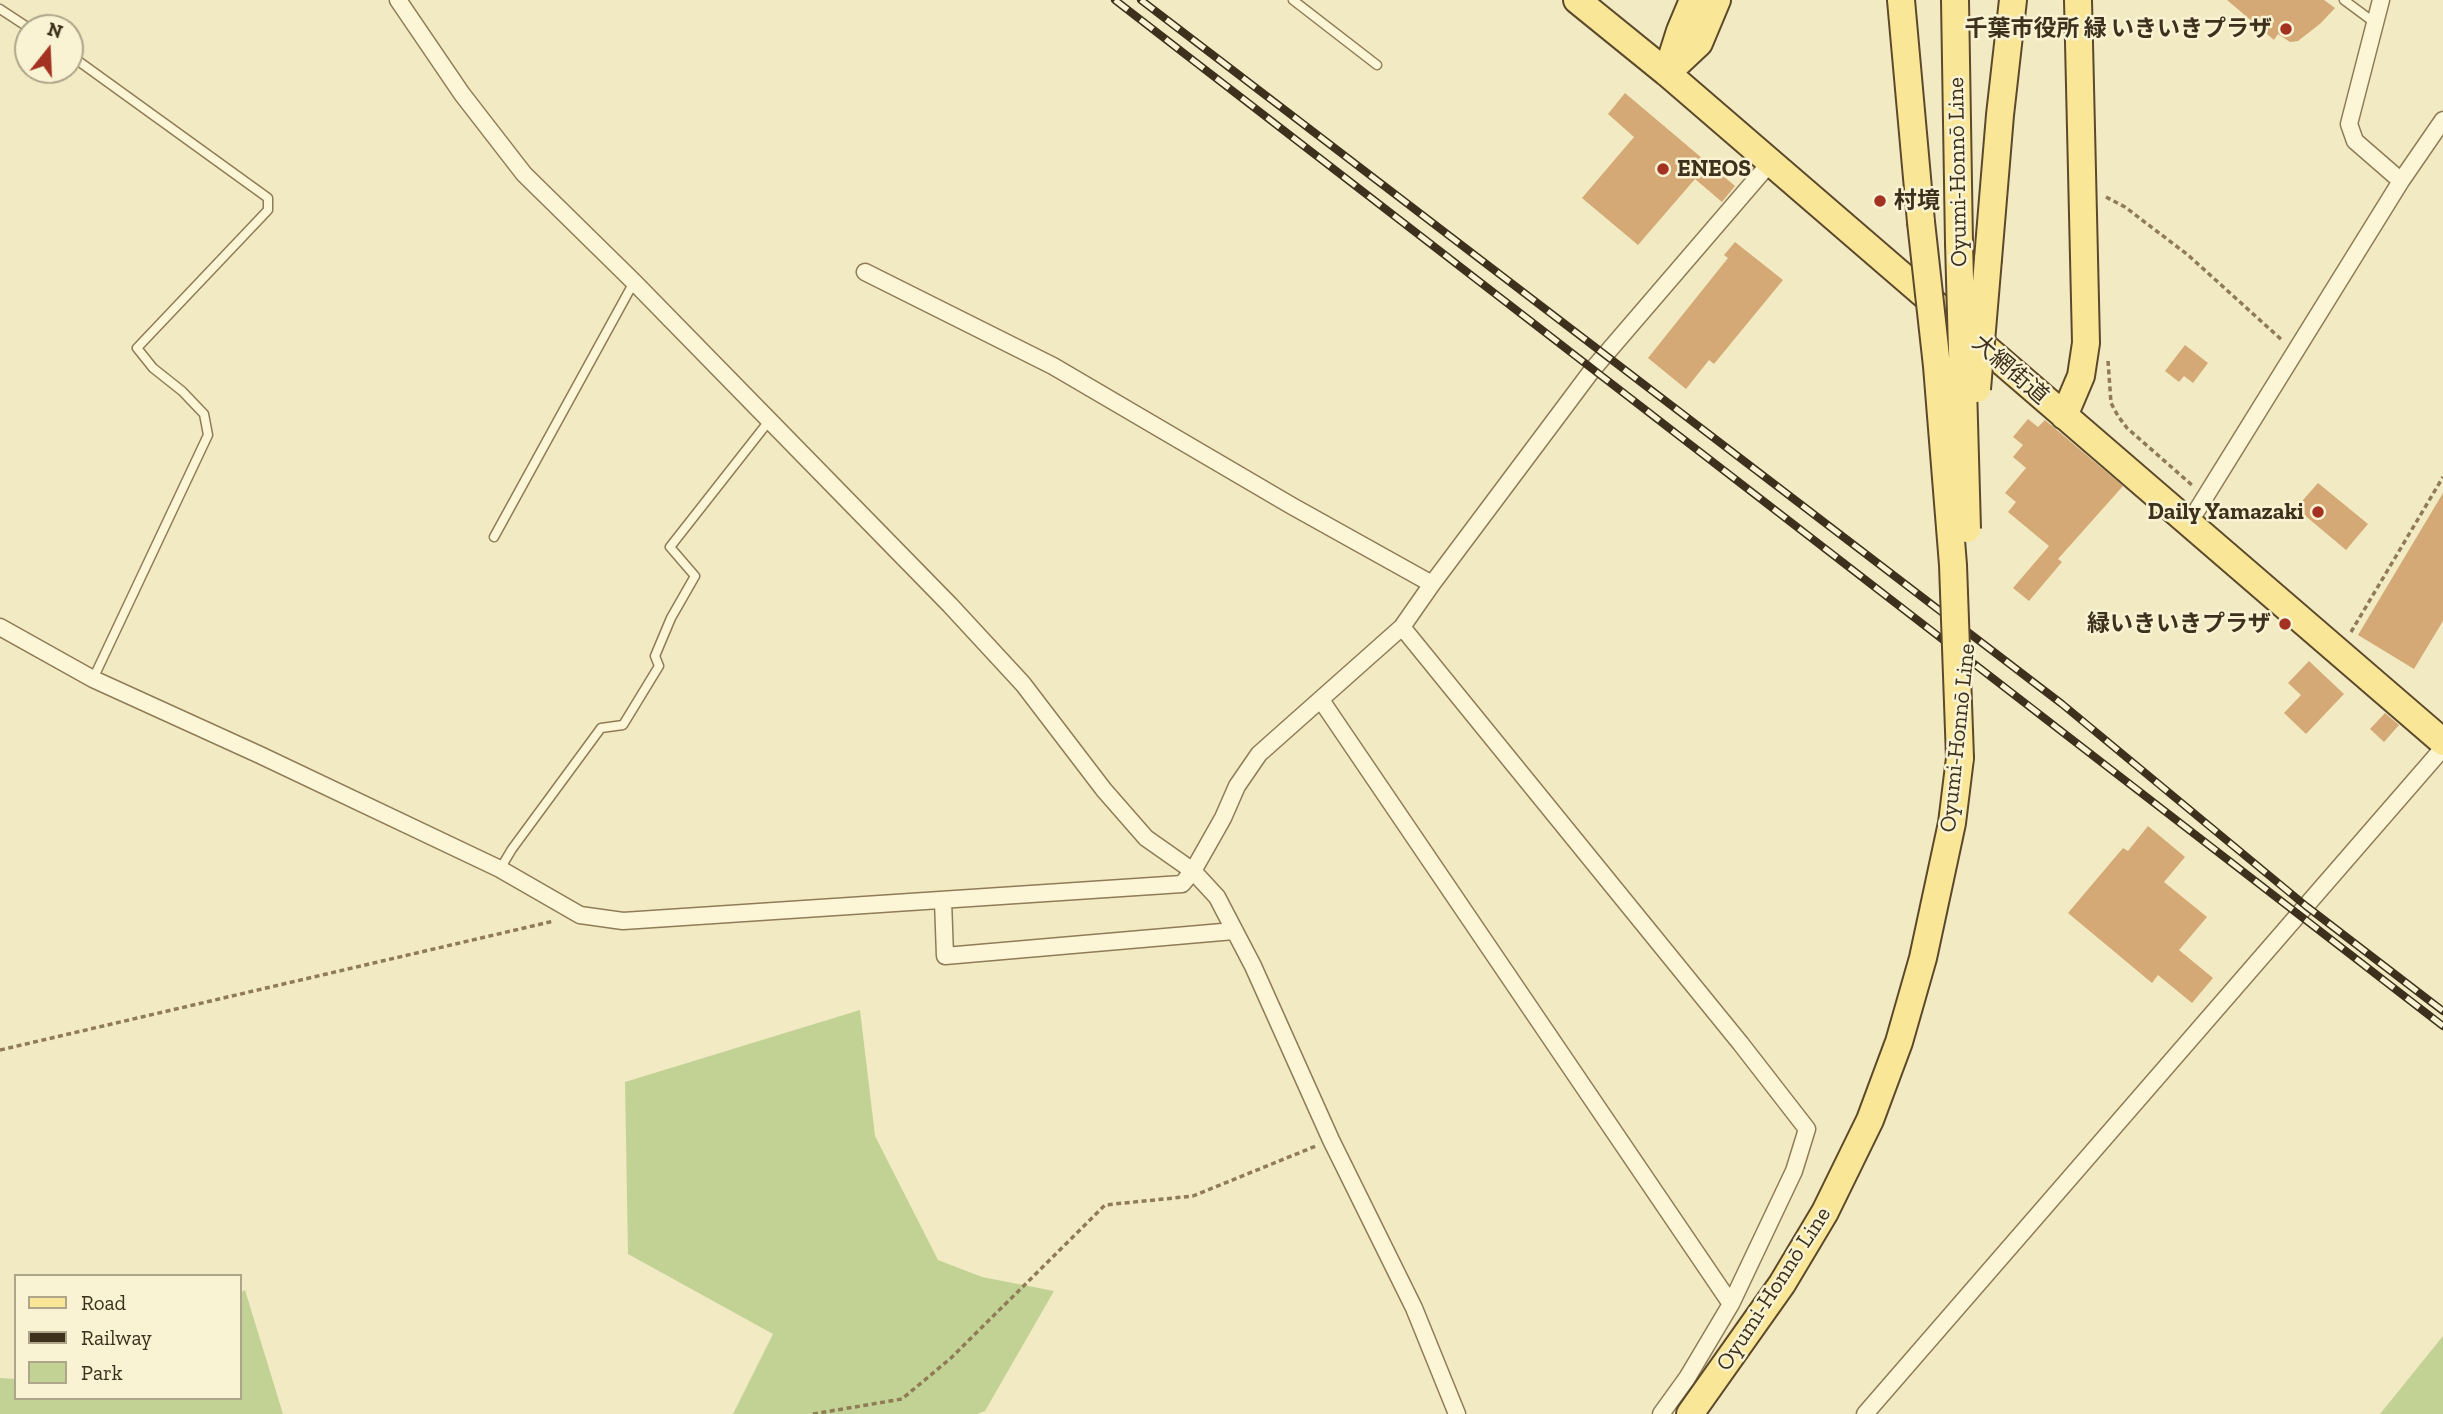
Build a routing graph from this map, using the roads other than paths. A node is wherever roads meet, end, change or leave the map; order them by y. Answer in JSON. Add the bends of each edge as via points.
{"nodes":[{"id":1,"x":398,"y":0,"type":"edge"},
{"id":2,"x":1293,"y":0,"type":"edge"},
{"id":3,"x":1577,"y":0,"type":"edge"},
{"id":4,"x":1693,"y":0,"type":"edge"},
{"id":5,"x":1717,"y":0,"type":"edge"},
{"id":6,"x":1901,"y":0,"type":"edge"},
{"id":7,"x":1955,"y":0,"type":"edge"},
{"id":8,"x":2013,"y":0,"type":"edge"},
{"id":9,"x":2078,"y":0,"type":"edge"},
{"id":10,"x":2344,"y":0,"type":"edge"},
{"id":11,"x":2381,"y":0,"type":"edge"},
{"id":12,"x":2375,"y":23,"type":"junction"},
{"id":13,"x":84,"y":65,"type":"edge"},
{"id":14,"x":1377,"y":65,"type":"dead end"},
{"id":15,"x":1667,"y":74,"type":"junction"},
{"id":16,"x":2443,"y":120,"type":"edge"},
{"id":17,"x":1770,"y":163,"type":"junction"},
{"id":18,"x":2401,"y":181,"type":"junction"},
{"id":19,"x":865,"y":272,"type":"dead end"},
{"id":20,"x":634,"y":282,"type":"junction"},
{"id":21,"x":2064,"y":416,"type":"junction"},
{"id":22,"x":769,"y":420,"type":"junction"},
{"id":23,"x":1966,"y":489,"type":"junction"},
{"id":24,"x":2189,"y":523,"type":"junction"},
{"id":25,"x":494,"y":537,"type":"dead end"},
{"id":26,"x":1432,"y":584,"type":"junction"},
{"id":27,"x":0,"y":627,"type":"edge"},
{"id":28,"x":1402,"y":627,"type":"junction"},
{"id":29,"x":93,"y":679,"type":"junction"},
{"id":30,"x":1321,"y":700,"type":"junction"},
{"id":31,"x":2443,"y":742,"type":"edge"},
{"id":32,"x":2443,"y":748,"type":"edge"},
{"id":33,"x":1960,"y":758,"type":"junction"},
{"id":34,"x":500,"y":869,"type":"junction"},
{"id":35,"x":1193,"y":871,"type":"junction"},
{"id":36,"x":943,"y":900,"type":"junction"},
{"id":37,"x":1234,"y":931,"type":"junction"},
{"id":38,"x":1731,"y":1304,"type":"junction"},
{"id":39,"x":1457,"y":1414,"type":"edge"},
{"id":40,"x":1661,"y":1414,"type":"edge"},
{"id":41,"x":1690,"y":1414,"type":"edge"},
{"id":42,"x":1865,"y":1414,"type":"edge"}],
"edges":[{"from":1,"to":20,"type":"street","via":[[524,174]]},
{"from":2,"to":14,"type":"lane"},
{"from":3,"to":15,"type":"main road","name":"大網街道"},
{"from":4,"to":15,"type":"main road"},
{"from":5,"to":15,"type":"main road","via":[[1699,43]]},
{"from":6,"to":33,"type":"main road","bridge":true,"via":[[1953,565]]},
{"from":7,"to":23,"type":"main road","name":"Oyumi-Honnō Line","bridge":true},
{"from":8,"to":23,"type":"main road","bridge":true},
{"from":9,"to":21,"type":"main road","via":[[2086,343],[2081,376]]},
{"from":10,"to":12,"type":"lane"},
{"from":11,"to":12,"type":"street"},
{"from":12,"to":18,"type":"street","via":[[2349,124],[2355,141]]},
{"from":13,"to":29,"type":"lane","via":[[268,198],[268,210],[137,348],[204,414],[208,435]]},
{"from":15,"to":17,"type":"main road","name":"大網街道"},
{"from":16,"to":18,"type":"street"},
{"from":17,"to":21,"type":"main road","name":"大網街道"},
{"from":17,"to":26,"type":"street","via":[[1593,369]]},
{"from":18,"to":24,"type":"street"},
{"from":19,"to":26,"type":"street","via":[[1053,366]]},
{"from":20,"to":22,"type":"street"},
{"from":20,"to":25,"type":"lane"},
{"from":21,"to":24,"type":"main road","name":"大網街道"},
{"from":22,"to":34,"type":"lane","via":[[670,547],[695,576],[655,656],[659,666],[623,725],[601,728]]},
{"from":22,"to":35,"type":"street","via":[[1023,684],[1146,838]]},
{"from":23,"to":33,"type":"main road","name":"Oyumi-Honnō Line","bridge":true,"via":[[1969,617]]},
{"from":24,"to":31,"type":"main road","name":"大網街道"},
{"from":26,"to":28,"type":"street"},
{"from":27,"to":29,"type":"street"},
{"from":28,"to":30,"type":"street"},
{"from":28,"to":38,"type":"street","via":[[1807,1129],[1794,1171]]},
{"from":29,"to":34,"type":"street"},
{"from":30,"to":35,"type":"street","via":[[1259,754]]},
{"from":30,"to":38,"type":"street"},
{"from":32,"to":42,"type":"street"},
{"from":33,"to":41,"type":"main road","name":"Oyumi-Honnō Line","via":[[1952,823],[1923,958],[1870,1120],[1825,1212],[1782,1284]]},
{"from":34,"to":36,"type":"street","via":[[580,915],[623,921]]},
{"from":35,"to":36,"type":"street","via":[[1182,884]]},
{"from":35,"to":37,"type":"street","via":[[1217,897]]},
{"from":36,"to":37,"type":"street","via":[[945,956]]},
{"from":37,"to":39,"type":"street","via":[[1414,1308]]},
{"from":38,"to":40,"type":"street"}]}
